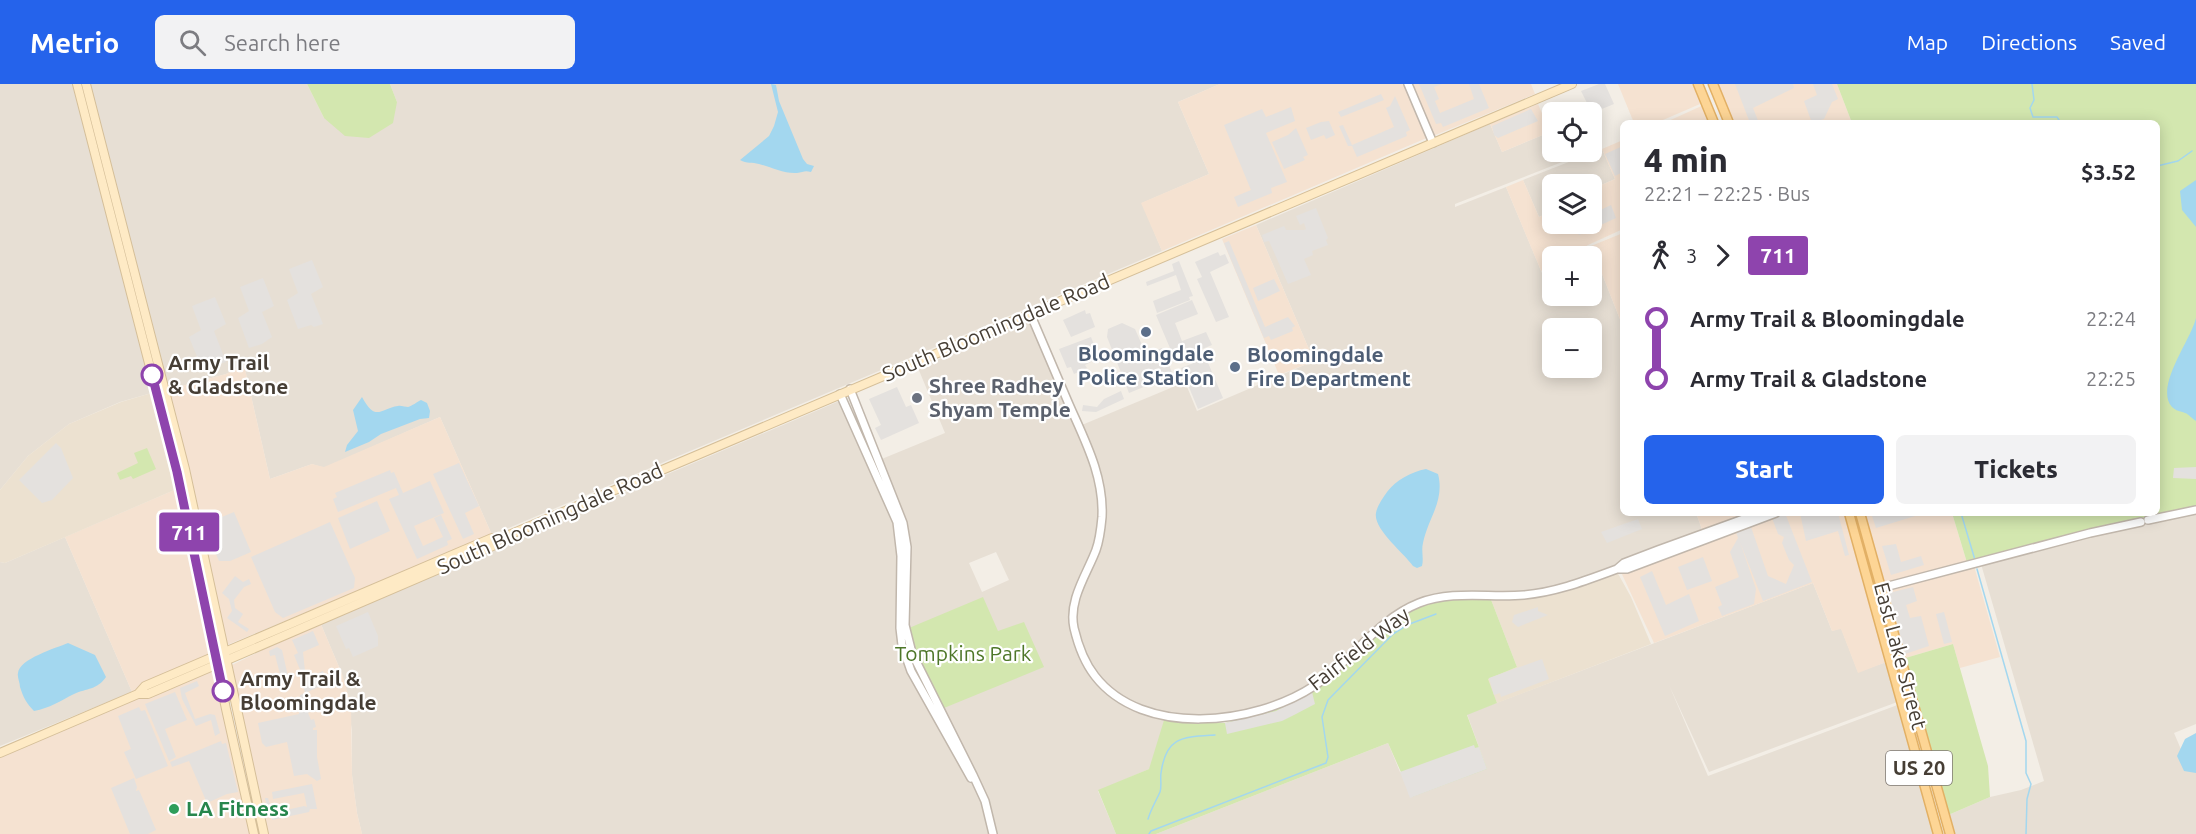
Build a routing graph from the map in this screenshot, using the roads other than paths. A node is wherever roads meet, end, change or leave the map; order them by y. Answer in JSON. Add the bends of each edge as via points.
{"nodes":[{"id":1,"x":77,"y":84,"type":"edge"},
{"id":2,"x":86,"y":84,"type":"edge"},
{"id":3,"x":1408,"y":84,"type":"edge"},
{"id":4,"x":1572,"y":84,"type":"edge"},
{"id":5,"x":1698,"y":84,"type":"edge"},
{"id":6,"x":1713,"y":84,"type":"edge"},
{"id":7,"x":1713,"y":120,"type":"edge"},
{"id":8,"x":1728,"y":120,"type":"edge"},
{"id":9,"x":1433,"y":143,"type":"junction"},
{"id":10,"x":103,"y":164,"type":"junction"},
{"id":11,"x":1030,"y":313,"type":"junction"},
{"id":12,"x":850,"y":390,"type":"junction"},
{"id":13,"x":840,"y":394,"type":"junction"},
{"id":14,"x":2196,"y":510,"type":"edge"},
{"id":15,"x":1752,"y":516,"type":"edge"},
{"id":16,"x":1768,"y":516,"type":"edge"},
{"id":17,"x":1850,"y":516,"type":"edge"},
{"id":18,"x":1861,"y":516,"type":"edge"},
{"id":19,"x":497,"y":540,"type":"junction"},
{"id":20,"x":1617,"y":569,"type":"junction"},
{"id":21,"x":1881,"y":588,"type":"junction"},
{"id":22,"x":216,"y":655,"type":"junction"},
{"id":23,"x":227,"y":655,"type":"junction"},
{"id":24,"x":218,"y":664,"type":"junction"},
{"id":25,"x":138,"y":694,"type":"junction"},
{"id":26,"x":0,"y":753,"type":"edge"},
{"id":27,"x":975,"y":781,"type":"junction"},
{"id":28,"x":254,"y":834,"type":"edge"},
{"id":29,"x":264,"y":834,"type":"edge"},
{"id":30,"x":993,"y":834,"type":"edge"},
{"id":31,"x":1938,"y":834,"type":"edge"},
{"id":32,"x":1950,"y":834,"type":"edge"}],
"edges":[{"from":1,"to":10,"type":"main road"},
{"from":2,"to":10,"type":"main road"},
{"from":3,"to":9,"type":"street"},
{"from":4,"to":9,"type":"main road","name":"South Bloomingdale Road"},
{"from":5,"to":7,"type":"main road"},
{"from":6,"to":8,"type":"main road"},
{"from":9,"to":11,"type":"main road","name":"South Bloomingdale Road"},
{"from":10,"to":22,"type":"main road","via":[[177,472]]},
{"from":10,"to":23,"type":"main road","via":[[185,469]]},
{"from":11,"to":12,"type":"main road","name":"South Bloomingdale Road"},
{"from":11,"to":20,"type":"street","name":"Fairfield Way","via":[[1101,488],[1099,539],[1078,592],[1073,624],[1086,662],[1098,679],[1136,708],[1198,718],[1256,712],[1313,687],[1397,614],[1416,604],[1452,596],[1540,593]]},
{"from":12,"to":13,"type":"main road","name":"South Bloomingdale Road"},
{"from":12,"to":27,"type":"street","via":[[905,532],[904,616],[908,640],[916,665]]},
{"from":13,"to":19,"type":"main road","name":"South Bloomingdale Road"},
{"from":13,"to":27,"type":"street","via":[[897,522],[901,556],[900,628],[905,655],[947,737]]},
{"from":14,"to":21,"type":"street","via":[[2090,532]]},
{"from":15,"to":20,"type":"street","name":"Fairfield Way","via":[[1624,563]]},
{"from":16,"to":20,"type":"street","name":"Fairfield Way","via":[[1627,569]]},
{"from":17,"to":31,"type":"main road","name":"East Lake Street","number":"US 20"},
{"from":18,"to":21,"type":"main road","name":"East Lake Street","number":"US 20"},
{"from":19,"to":23,"type":"main road","via":[[492,538]]},
{"from":19,"to":23,"type":"main road","name":"South Bloomingdale Road","via":[[495,545],[423,576]]},
{"from":21,"to":32,"type":"main road","name":"East Lake Street","number":"US 20"},
{"from":22,"to":23,"type":"main road"},
{"from":22,"to":24,"type":"main road"},
{"from":22,"to":25,"type":"main road","via":[[145,686]]},
{"from":23,"to":24,"type":"main road"},
{"from":23,"to":29,"type":"main road"},
{"from":24,"to":25,"type":"main road","via":[[148,694]]},
{"from":24,"to":28,"type":"main road"},
{"from":25,"to":26,"type":"main road"},
{"from":27,"to":30,"type":"street","via":[[985,801]]}]}
